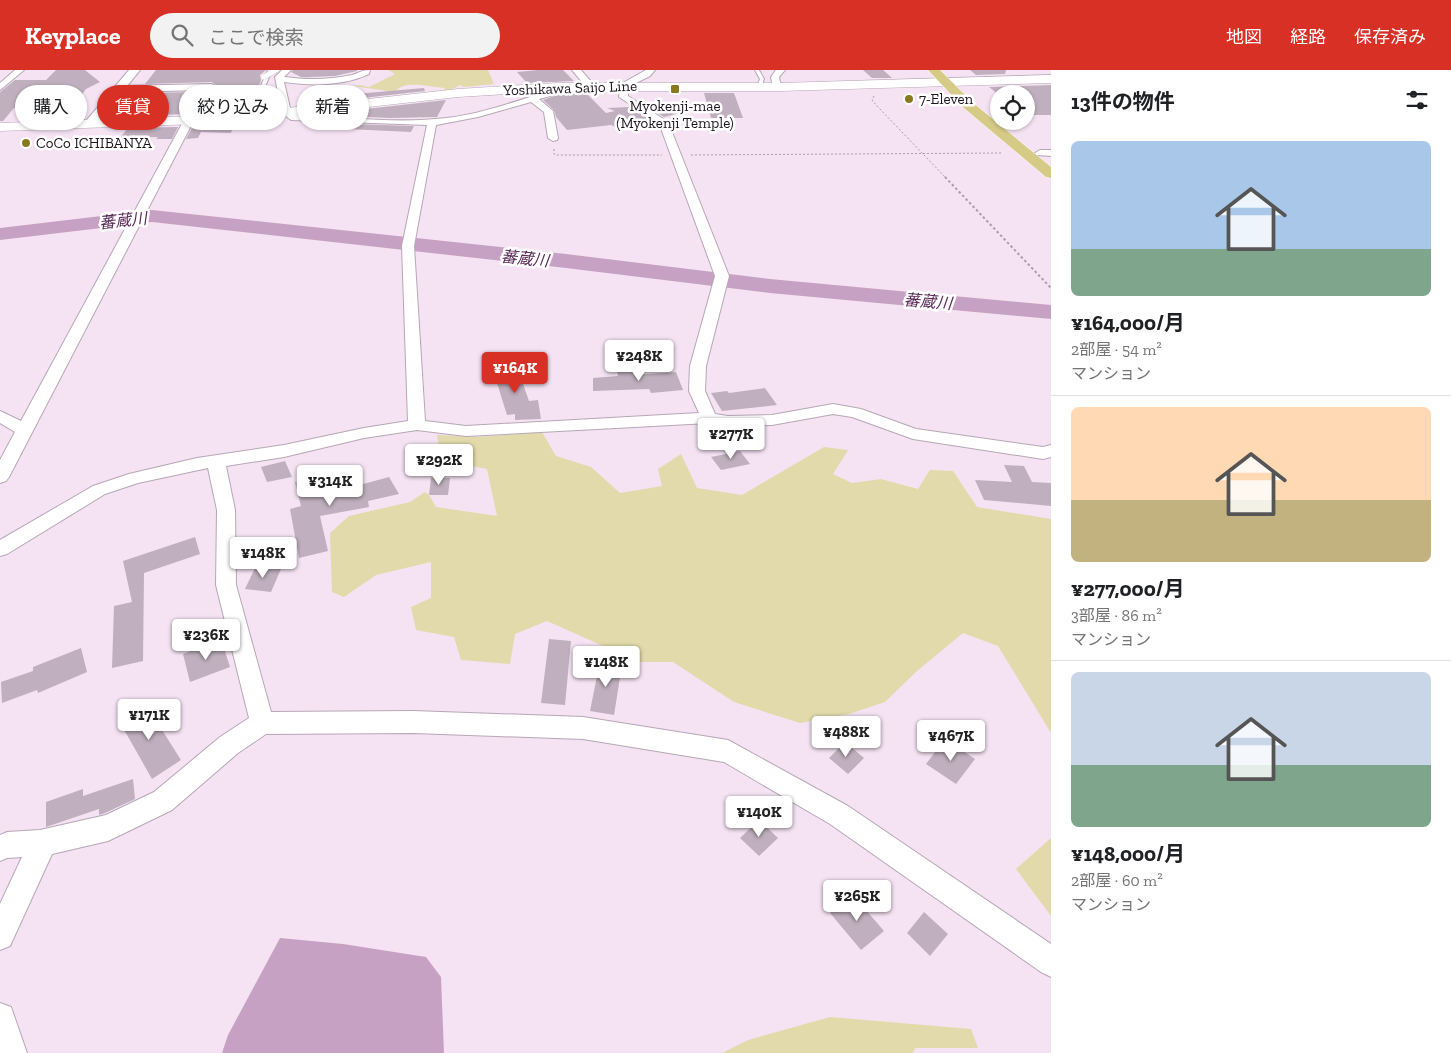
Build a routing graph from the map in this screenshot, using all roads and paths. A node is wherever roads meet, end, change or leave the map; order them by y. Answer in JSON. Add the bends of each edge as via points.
{"nodes":[{"id":1,"x":20,"y":70,"type":"edge"},
{"id":2,"x":135,"y":70,"type":"edge"},
{"id":3,"x":270,"y":70,"type":"edge"},
{"id":4,"x":287,"y":70,"type":"edge"},
{"id":5,"x":366,"y":70,"type":"edge"},
{"id":6,"x":576,"y":70,"type":"edge"},
{"id":7,"x":651,"y":70,"type":"edge"},
{"id":8,"x":756,"y":70,"type":"edge"},
{"id":9,"x":781,"y":70,"type":"edge"},
{"id":10,"x":934,"y":70,"type":"edge"},
{"id":11,"x":278,"y":75,"type":"edge"},
{"id":12,"x":948,"y":76,"type":"edge"},
{"id":13,"x":264,"y":77,"type":"dead end"},
{"id":14,"x":1051,"y":79,"type":"edge"},
{"id":15,"x":961,"y":82,"type":"junction"},
{"id":16,"x":877,"y":84,"type":"junction"},
{"id":17,"x":122,"y":85,"type":"edge"},
{"id":18,"x":262,"y":85,"type":"edge"},
{"id":19,"x":590,"y":86,"type":"junction"},
{"id":20,"x":624,"y":86,"type":"junction"},
{"id":21,"x":759,"y":86,"type":"junction"},
{"id":22,"x":0,"y":87,"type":"edge"},
{"id":23,"x":557,"y":87,"type":"junction"},
{"id":24,"x":780,"y":87,"type":"junction"},
{"id":25,"x":532,"y":98,"type":"junction"},
{"id":26,"x":990,"y":109,"type":"edge"},
{"id":27,"x":287,"y":113,"type":"joint"},
{"id":28,"x":97,"y":116,"type":"edge"},
{"id":29,"x":179,"y":120,"type":"edge"},
{"id":30,"x":432,"y":122,"type":"junction"},
{"id":31,"x":90,"y":124,"type":"junction"},
{"id":32,"x":0,"y":127,"type":"edge"},
{"id":33,"x":184,"y":130,"type":"edge"},
{"id":34,"x":1015,"y":130,"type":"edge"},
{"id":35,"x":553,"y":138,"type":"joint"},
{"id":36,"x":923,"y":153,"type":"junction"},
{"id":37,"x":1025,"y":153,"type":"junction"},
{"id":38,"x":1045,"y":153,"type":"edge"},
{"id":39,"x":675,"y":155,"type":"junction"},
{"id":40,"x":1051,"y":162,"type":"edge"},
{"id":41,"x":1051,"y":174,"type":"edge"},
{"id":42,"x":1051,"y":288,"type":"edge"},
{"id":43,"x":0,"y":416,"type":"edge"},
{"id":44,"x":709,"y":418,"type":"junction"},
{"id":45,"x":417,"y":424,"type":"junction"},
{"id":46,"x":25,"y":431,"type":"junction"},
{"id":47,"x":1051,"y":451,"type":"edge"},
{"id":48,"x":216,"y":462,"type":"junction"},
{"id":49,"x":0,"y":477,"type":"edge"},
{"id":50,"x":0,"y":550,"type":"edge"},
{"id":51,"x":262,"y":723,"type":"junction"},
{"id":52,"x":40,"y":843,"type":"junction"},
{"id":53,"x":0,"y":848,"type":"edge"},
{"id":54,"x":0,"y":936,"type":"edge"},
{"id":55,"x":1051,"y":962,"type":"edge"},
{"id":56,"x":0,"y":1018,"type":"edge"},
{"id":57,"x":11,"y":1053,"type":"edge"}],
"edges":[{"from":1,"to":22,"type":"street"},
{"from":2,"to":17,"type":"street"},
{"from":3,"to":18,"type":"lane","bridge":true},
{"from":4,"to":11,"type":"street"},
{"from":5,"to":11,"type":"street","via":[[355,77],[310,83]]},
{"from":6,"to":19,"type":"street"},
{"from":7,"to":20,"type":"street"},
{"from":8,"to":21,"type":"lane","via":[[762,79]]},
{"from":9,"to":24,"type":"street","via":[[775,77]]},
{"from":10,"to":12,"type":"main road"},
{"from":11,"to":13,"type":"lane","bridge":true},
{"from":12,"to":15,"type":"main road","name":"Yoshikawa Saijo Line"},
{"from":12,"to":16,"type":"main road","name":"Yoshikawa Saijo Line"},
{"from":12,"to":37,"type":"main road","via":[[968,106]]},
{"from":14,"to":15,"type":"main road","name":"Yoshikawa Saijo Line"},
{"from":15,"to":26,"type":"main road"},
{"from":16,"to":24,"type":"main road","name":"Yoshikawa Saijo Line"},
{"from":16,"to":36,"type":"path","via":[[879,87],[872,100]]},
{"from":19,"to":20,"type":"main road","name":"Yoshikawa Saijo Line"},
{"from":19,"to":23,"type":"main road","name":"Yoshikawa Saijo Line"},
{"from":20,"to":21,"type":"main road","name":"Yoshikawa Saijo Line"},
{"from":20,"to":39,"type":"street","via":[[626,99],[663,122]]},
{"from":21,"to":24,"type":"main road","name":"Yoshikawa Saijo Line"},
{"from":23,"to":25,"type":"street","via":[[558,91]]},
{"from":23,"to":27,"type":"main road","name":"Yoshikawa Saijo Line","via":[[458,93]]},
{"from":25,"to":30,"type":"street","via":[[460,118]]},
{"from":25,"to":35,"type":"street","via":[[548,111]]},
{"from":27,"to":30,"type":"street","via":[[294,118]]},
{"from":28,"to":31,"type":"street"},
{"from":29,"to":31,"type":"main road","name":"Yoshikawa Saijo Line"},
{"from":30,"to":45,"type":"street","via":[[409,243]]},
{"from":31,"to":32,"type":"main road","name":"Yoshikawa Saijo Line"},
{"from":33,"to":46,"type":"street"},
{"from":34,"to":38,"type":"main road"},
{"from":35,"to":39,"type":"path","via":[[554,154],[557,155]]},
{"from":36,"to":37,"type":"path"},
{"from":36,"to":39,"type":"path"},
{"from":36,"to":42,"type":"path"},
{"from":37,"to":41,"type":"main road"},
{"from":38,"to":40,"type":"main road"},
{"from":39,"to":44,"type":"street","via":[[722,279],[698,366],[697,391]]},
{"from":43,"to":46,"type":"street"},
{"from":44,"to":45,"type":"street","via":[[466,431]]},
{"from":44,"to":47,"type":"street","via":[[772,420],[832,409],[854,413],[913,434],[1044,453]]},
{"from":45,"to":48,"type":"street"},
{"from":46,"to":49,"type":"street"},
{"from":48,"to":50,"type":"street","via":[[135,478],[99,490]]},
{"from":48,"to":51,"type":"street","via":[[226,510],[226,585]]},
{"from":51,"to":52,"type":"street","via":[[229,745],[163,801],[108,828]]},
{"from":51,"to":55,"type":"street","via":[[413,722],[583,728],[728,751],[839,815]]},
{"from":52,"to":53,"type":"street"},
{"from":52,"to":54,"type":"street","via":[[38,854]]},
{"from":56,"to":57,"type":"street"}]}
